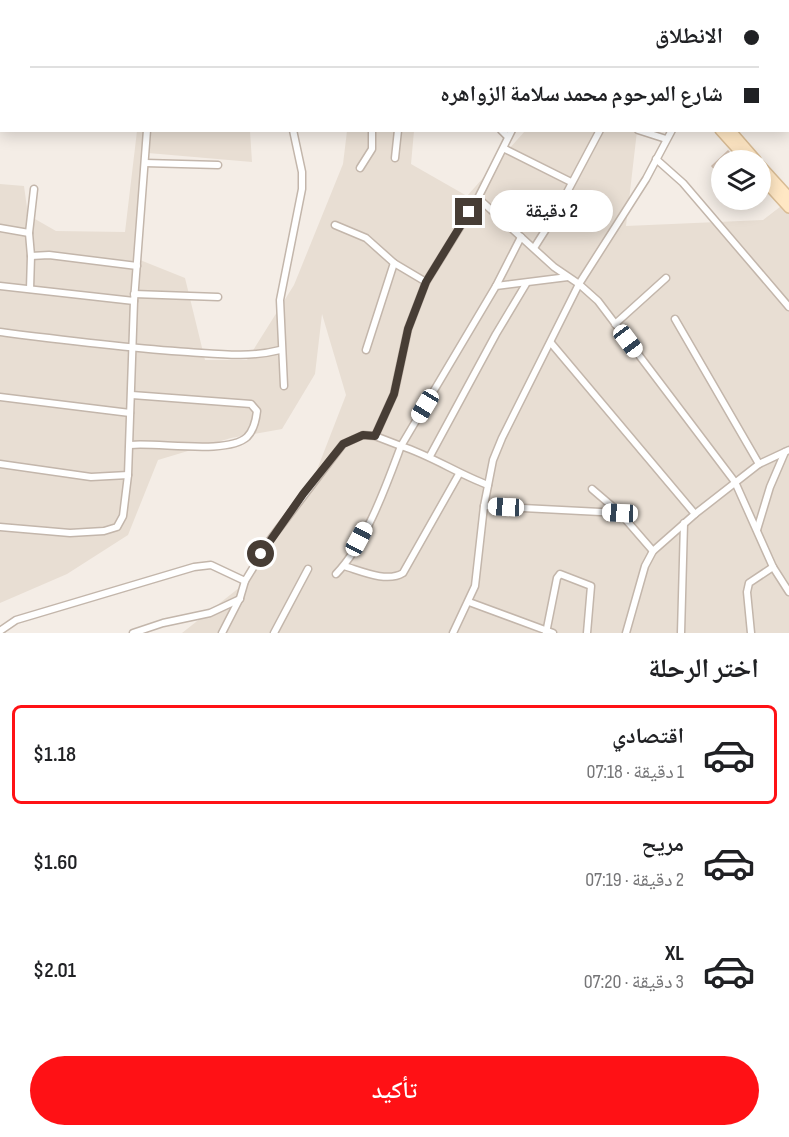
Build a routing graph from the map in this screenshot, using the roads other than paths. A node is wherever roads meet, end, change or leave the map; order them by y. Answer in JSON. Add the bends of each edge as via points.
{"nodes":[{"id":1,"x":147,"y":132,"type":"edge"},
{"id":2,"x":293,"y":132,"type":"edge"},
{"id":3,"x":372,"y":132,"type":"edge"},
{"id":4,"x":398,"y":132,"type":"edge"},
{"id":5,"x":503,"y":132,"type":"edge"},
{"id":6,"x":511,"y":132,"type":"edge"},
{"id":7,"x":599,"y":132,"type":"edge"},
{"id":8,"x":644,"y":132,"type":"edge"},
{"id":9,"x":671,"y":132,"type":"edge"},
{"id":10,"x":722,"y":132,"type":"edge"},
{"id":11,"x":732,"y":132,"type":"edge"},
{"id":12,"x":508,"y":137,"type":"junction"},
{"id":13,"x":666,"y":139,"type":"junction"},
{"id":14,"x":504,"y":149,"type":"junction"},
{"id":15,"x":738,"y":150,"type":"edge"},
{"id":16,"x":747,"y":150,"type":"edge"},
{"id":17,"x":395,"y":158,"type":"dead end"},
{"id":18,"x":656,"y":159,"type":"junction"},
{"id":19,"x":145,"y":163,"type":"junction"},
{"id":20,"x":218,"y":165,"type":"dead end"},
{"id":21,"x":360,"y":168,"type":"dead end"},
{"id":22,"x":771,"y":177,"type":"edge"},
{"id":23,"x":571,"y":182,"type":"junction"},
{"id":24,"x":771,"y":188,"type":"edge"},
{"id":25,"x":34,"y":189,"type":"dead end"},
{"id":26,"x":789,"y":197,"type":"edge"},
{"id":27,"x":478,"y":198,"type":"junction"},
{"id":28,"x":789,"y":208,"type":"edge"},
{"id":29,"x":335,"y":225,"type":"dead end"},
{"id":30,"x":0,"y":228,"type":"edge"},
{"id":31,"x":29,"y":233,"type":"junction"},
{"id":32,"x":521,"y":237,"type":"junction"},
{"id":33,"x":534,"y":248,"type":"junction"},
{"id":34,"x":31,"y":256,"type":"junction"},
{"id":35,"x":394,"y":263,"type":"junction"},
{"id":36,"x":137,"y":266,"type":"junction"},
{"id":37,"x":568,"y":277,"type":"junction"},
{"id":38,"x":666,"y":278,"type":"dead end"},
{"id":39,"x":426,"y":282,"type":"junction"},
{"id":40,"x":526,"y":284,"type":"junction"},
{"id":41,"x":579,"y":284,"type":"junction"},
{"id":42,"x":0,"y":286,"type":"edge"},
{"id":43,"x":496,"y":286,"type":"junction"},
{"id":44,"x":30,"y":289,"type":"junction"},
{"id":45,"x":218,"y":297,"type":"dead end"},
{"id":46,"x":134,"y":298,"type":"junction"},
{"id":47,"x":789,"y":307,"type":"edge"},
{"id":48,"x":675,"y":320,"type":"dead end"},
{"id":49,"x":615,"y":324,"type":"junction"},
{"id":50,"x":0,"y":332,"type":"edge"},
{"id":51,"x":551,"y":343,"type":"junction"},
{"id":52,"x":133,"y":349,"type":"junction"},
{"id":53,"x":280,"y":350,"type":"junction"},
{"id":54,"x":366,"y":350,"type":"dead end"},
{"id":55,"x":284,"y":386,"type":"dead end"},
{"id":56,"x":132,"y":395,"type":"junction"},
{"id":57,"x":0,"y":397,"type":"edge"},
{"id":58,"x":130,"y":413,"type":"junction"},
{"id":59,"x":375,"y":436,"type":"junction"},
{"id":60,"x":130,"y":445,"type":"junction"},
{"id":61,"x":401,"y":446,"type":"junction"},
{"id":62,"x":787,"y":451,"type":"edge"},
{"id":63,"x":430,"y":456,"type":"junction"},
{"id":64,"x":0,"y":464,"type":"edge"},
{"id":65,"x":759,"y":464,"type":"junction"},
{"id":66,"x":459,"y":474,"type":"junction"},
{"id":67,"x":128,"y":475,"type":"junction"},
{"id":68,"x":735,"y":482,"type":"junction"},
{"id":69,"x":488,"y":485,"type":"junction"},
{"id":70,"x":591,"y":489,"type":"dead end"},
{"id":71,"x":484,"y":506,"type":"junction"},
{"id":72,"x":620,"y":513,"type":"junction"},
{"id":73,"x":695,"y":514,"type":"junction"},
{"id":74,"x":684,"y":523,"type":"junction"},
{"id":75,"x":0,"y":526,"type":"edge"},
{"id":76,"x":757,"y":530,"type":"junction"},
{"id":77,"x":652,"y":551,"type":"junction"},
{"id":78,"x":344,"y":566,"type":"junction"},
{"id":79,"x":773,"y":567,"type":"junction"},
{"id":80,"x":308,"y":569,"type":"dead end"},
{"id":81,"x":336,"y":574,"type":"dead end"},
{"id":82,"x":245,"y":581,"type":"junction"},
{"id":83,"x":787,"y":583,"type":"edge"},
{"id":84,"x":789,"y":592,"type":"edge"},
{"id":85,"x":240,"y":598,"type":"junction"},
{"id":86,"x":469,"y":602,"type":"junction"},
{"id":87,"x":0,"y":631,"type":"edge"},
{"id":88,"x":549,"y":632,"type":"edge"},
{"id":89,"x":133,"y":633,"type":"edge"},
{"id":90,"x":222,"y":633,"type":"edge"},
{"id":91,"x":274,"y":633,"type":"edge"},
{"id":92,"x":453,"y":633,"type":"edge"},
{"id":93,"x":587,"y":633,"type":"edge"},
{"id":94,"x":626,"y":633,"type":"edge"},
{"id":95,"x":681,"y":633,"type":"edge"},
{"id":96,"x":751,"y":633,"type":"edge"}],
"edges":[{"from":1,"to":19,"type":"street"},
{"from":2,"to":53,"type":"street","via":[[302,189],[280,300]]},
{"from":3,"to":21,"type":"street","via":[[372,149]]},
{"from":4,"to":17,"type":"street"},
{"from":5,"to":12,"type":"street"},
{"from":6,"to":12,"type":"street"},
{"from":7,"to":23,"type":"street"},
{"from":8,"to":13,"type":"street"},
{"from":9,"to":13,"type":"street"},
{"from":10,"to":15,"type":"main road"},
{"from":11,"to":16,"type":"main road"},
{"from":12,"to":14,"type":"street"},
{"from":13,"to":18,"type":"street"},
{"from":14,"to":23,"type":"street"},
{"from":14,"to":27,"type":"street"},
{"from":18,"to":41,"type":"street"},
{"from":18,"to":47,"type":"street","via":[[683,183]]},
{"from":19,"to":20,"type":"street"},
{"from":19,"to":36,"type":"street"},
{"from":22,"to":26,"type":"main road"},
{"from":23,"to":33,"type":"street"},
{"from":24,"to":28,"type":"main road"},
{"from":25,"to":31,"type":"street"},
{"from":27,"to":32,"type":"street"},
{"from":27,"to":39,"type":"street"},
{"from":29,"to":35,"type":"street","via":[[366,238]]},
{"from":30,"to":31,"type":"street"},
{"from":31,"to":34,"type":"street"},
{"from":32,"to":33,"type":"street"},
{"from":32,"to":43,"type":"street"},
{"from":33,"to":37,"type":"street"},
{"from":34,"to":36,"type":"street"},
{"from":34,"to":44,"type":"street"},
{"from":35,"to":39,"type":"street"},
{"from":35,"to":54,"type":"street"},
{"from":36,"to":46,"type":"street"},
{"from":37,"to":40,"type":"street"},
{"from":37,"to":41,"type":"street"},
{"from":38,"to":49,"type":"street"},
{"from":39,"to":59,"type":"street","via":[[408,329],[394,394]]},
{"from":40,"to":43,"type":"street"},
{"from":40,"to":63,"type":"street"},
{"from":41,"to":49,"type":"street"},
{"from":41,"to":51,"type":"street"},
{"from":42,"to":44,"type":"street"},
{"from":43,"to":61,"type":"street"},
{"from":44,"to":46,"type":"street"},
{"from":45,"to":46,"type":"street"},
{"from":46,"to":52,"type":"street"},
{"from":48,"to":65,"type":"street"},
{"from":49,"to":68,"type":"street"},
{"from":50,"to":52,"type":"street"},
{"from":51,"to":69,"type":"street","via":[[502,438]]},
{"from":51,"to":73,"type":"street"},
{"from":52,"to":53,"type":"street","via":[[236,355]]},
{"from":52,"to":56,"type":"street"},
{"from":53,"to":55,"type":"street"},
{"from":56,"to":58,"type":"street"},
{"from":56,"to":60,"type":"street","via":[[251,404],[257,411],[246,438],[228,446]]},
{"from":57,"to":58,"type":"street"},
{"from":58,"to":60,"type":"street"},
{"from":59,"to":61,"type":"street"},
{"from":59,"to":82,"type":"street","via":[[363,435],[343,444],[286,517]]},
{"from":60,"to":67,"type":"street"},
{"from":61,"to":63,"type":"street"},
{"from":61,"to":78,"type":"street","via":[[385,488]]},
{"from":62,"to":65,"type":"street"},
{"from":62,"to":76,"type":"street","via":[[770,487]]},
{"from":63,"to":66,"type":"street"},
{"from":64,"to":67,"type":"street","via":[[91,477]]},
{"from":65,"to":68,"type":"street"},
{"from":66,"to":69,"type":"street"},
{"from":66,"to":78,"type":"street","via":[[403,573],[397,577],[375,575]]},
{"from":67,"to":75,"type":"street","via":[[123,516],[117,527],[70,533]]},
{"from":68,"to":73,"type":"street"},
{"from":68,"to":76,"type":"street"},
{"from":69,"to":71,"type":"street"},
{"from":70,"to":72,"type":"street"},
{"from":71,"to":72,"type":"street"},
{"from":71,"to":86,"type":"street","via":[[479,564]]},
{"from":72,"to":77,"type":"street"},
{"from":73,"to":74,"type":"street"},
{"from":74,"to":77,"type":"street"},
{"from":74,"to":95,"type":"street"},
{"from":76,"to":79,"type":"street"},
{"from":77,"to":94,"type":"street"},
{"from":78,"to":81,"type":"street"},
{"from":79,"to":83,"type":"street"},
{"from":79,"to":96,"type":"street","via":[[749,583]]},
{"from":80,"to":91,"type":"street"},
{"from":82,"to":85,"type":"street"},
{"from":82,"to":87,"type":"street","via":[[211,565],[194,567],[16,620]]},
{"from":83,"to":84,"type":"street"},
{"from":85,"to":89,"type":"street","via":[[210,614]]},
{"from":85,"to":90,"type":"street"},
{"from":86,"to":88,"type":"street"},
{"from":86,"to":92,"type":"street"},
{"from":88,"to":93,"type":"street","via":[[557,578],[561,574],[591,586]]}]}
